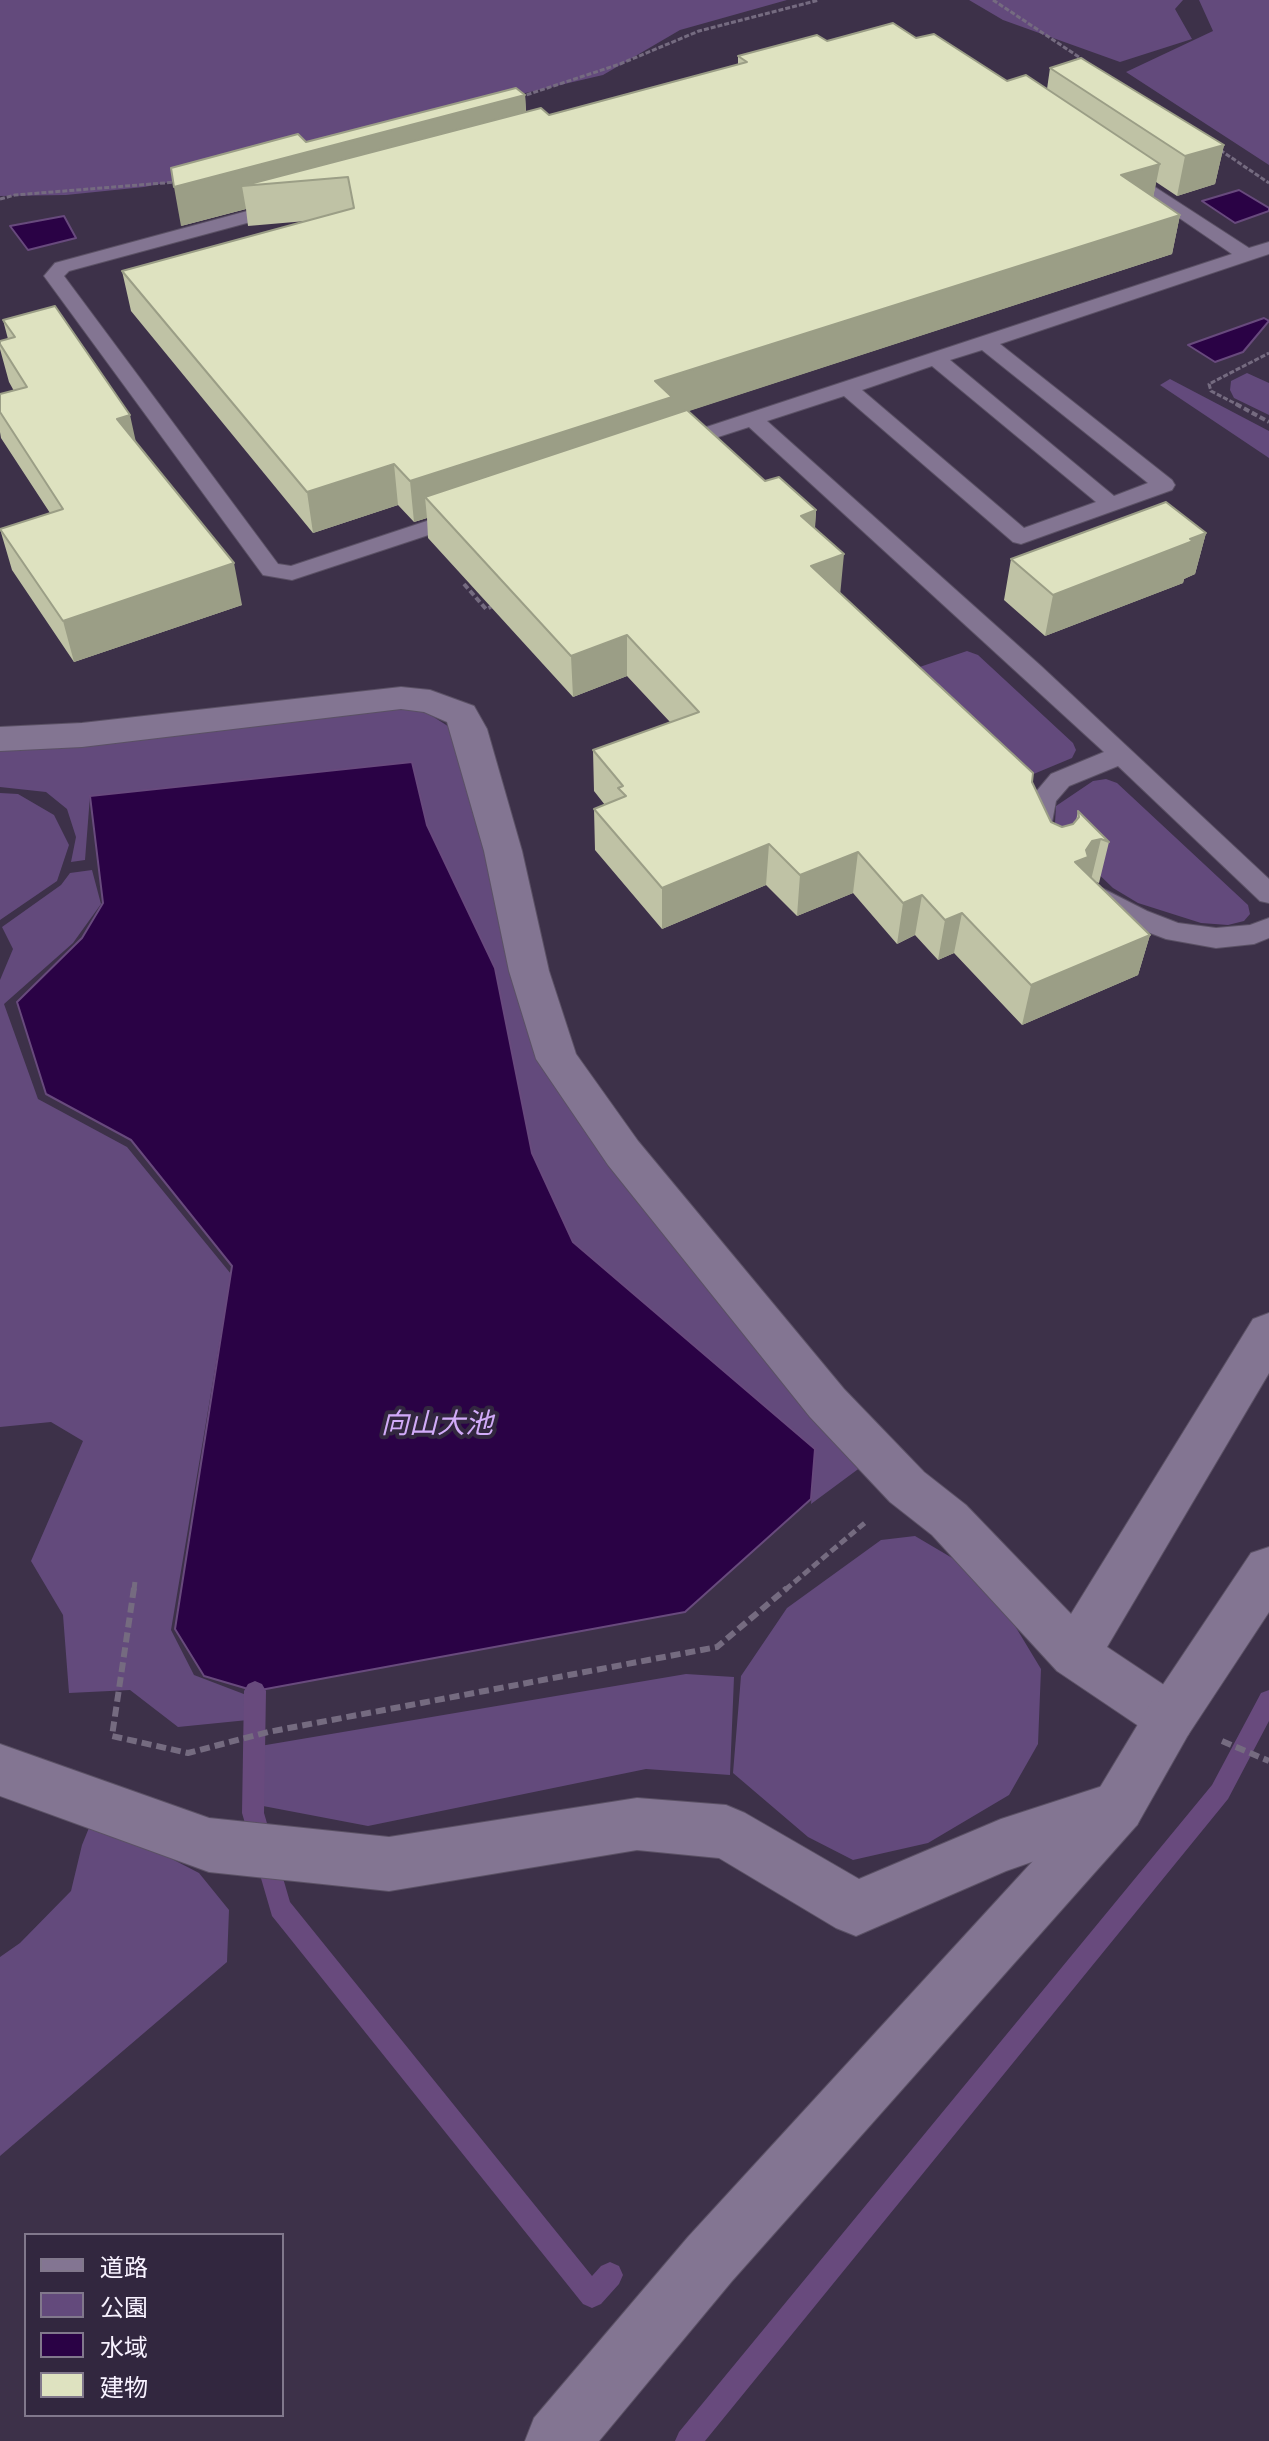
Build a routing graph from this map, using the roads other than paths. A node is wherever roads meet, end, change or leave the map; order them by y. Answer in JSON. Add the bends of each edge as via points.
{"nodes":[{"id":1,"x":1102,"y":157,"type":"edge"},
{"id":2,"x":309,"y":201,"type":"edge"},
{"id":3,"x":1269,"y":248,"type":"edge"},
{"id":4,"x":1248,"y":256,"type":"junction"},
{"id":5,"x":985,"y":342,"type":"junction"},
{"id":6,"x":936,"y":359,"type":"junction"},
{"id":7,"x":848,"y":388,"type":"junction"},
{"id":8,"x":752,"y":419,"type":"junction"},
{"id":9,"x":663,"y":449,"type":"edge"},
{"id":10,"x":1111,"y":504,"type":"junction"},
{"id":11,"x":485,"y":509,"type":"edge"},
{"id":12,"x":0,"y":739,"type":"edge"},
{"id":13,"x":1121,"y":755,"type":"junction"},
{"id":14,"x":1054,"y":856,"type":"edge"},
{"id":15,"x":1092,"y":892,"type":"edge"},
{"id":16,"x":1269,"y":894,"type":"edge"},
{"id":17,"x":1269,"y":927,"type":"edge"},
{"id":18,"x":1269,"y":1332,"type":"edge"},
{"id":19,"x":1269,"y":1569,"type":"edge"},
{"id":20,"x":1075,"y":1654,"type":"junction"},
{"id":21,"x":1170,"y":1718,"type":"junction"},
{"id":22,"x":0,"y":1770,"type":"edge"},
{"id":23,"x":1118,"y":1807,"type":"junction"},
{"id":24,"x":557,"y":2441,"type":"edge"}],
"edges":[{"from":1,"to":4,"type":"lane"},
{"from":2,"to":11,"type":"lane","via":[[62,267],[54,276],[271,570],[292,573]]},
{"from":3,"to":4,"type":"lane"},
{"from":4,"to":5,"type":"lane"},
{"from":5,"to":6,"type":"lane"},
{"from":5,"to":10,"type":"lane","via":[[1164,485]]},
{"from":6,"to":7,"type":"lane"},
{"from":6,"to":10,"type":"lane"},
{"from":7,"to":8,"type":"lane"},
{"from":7,"to":10,"type":"lane","via":[[1021,537]]},
{"from":8,"to":9,"type":"lane"},
{"from":8,"to":13,"type":"lane"},
{"from":12,"to":20,"type":"street","via":[[82,735],[401,698],[430,701],[461,714],[557,1059],[623,1153],[827,1403],[907,1487],[949,1520]]},
{"from":13,"to":14,"type":"lane","via":[[1060,780],[1044,799],[1039,822]]},
{"from":13,"to":16,"type":"lane"},
{"from":15,"to":17,"type":"lane","via":[[1175,932],[1216,938]]},
{"from":18,"to":20,"type":"street"},
{"from":19,"to":21,"type":"street"},
{"from":20,"to":21,"type":"street"},
{"from":21,"to":23,"type":"street"},
{"from":22,"to":23,"type":"street","via":[[209,1845],[389,1864],[637,1824],[726,1832],[856,1908],[1001,1846]]},
{"from":23,"to":24,"type":"street","via":[[710,2259]]}]}
